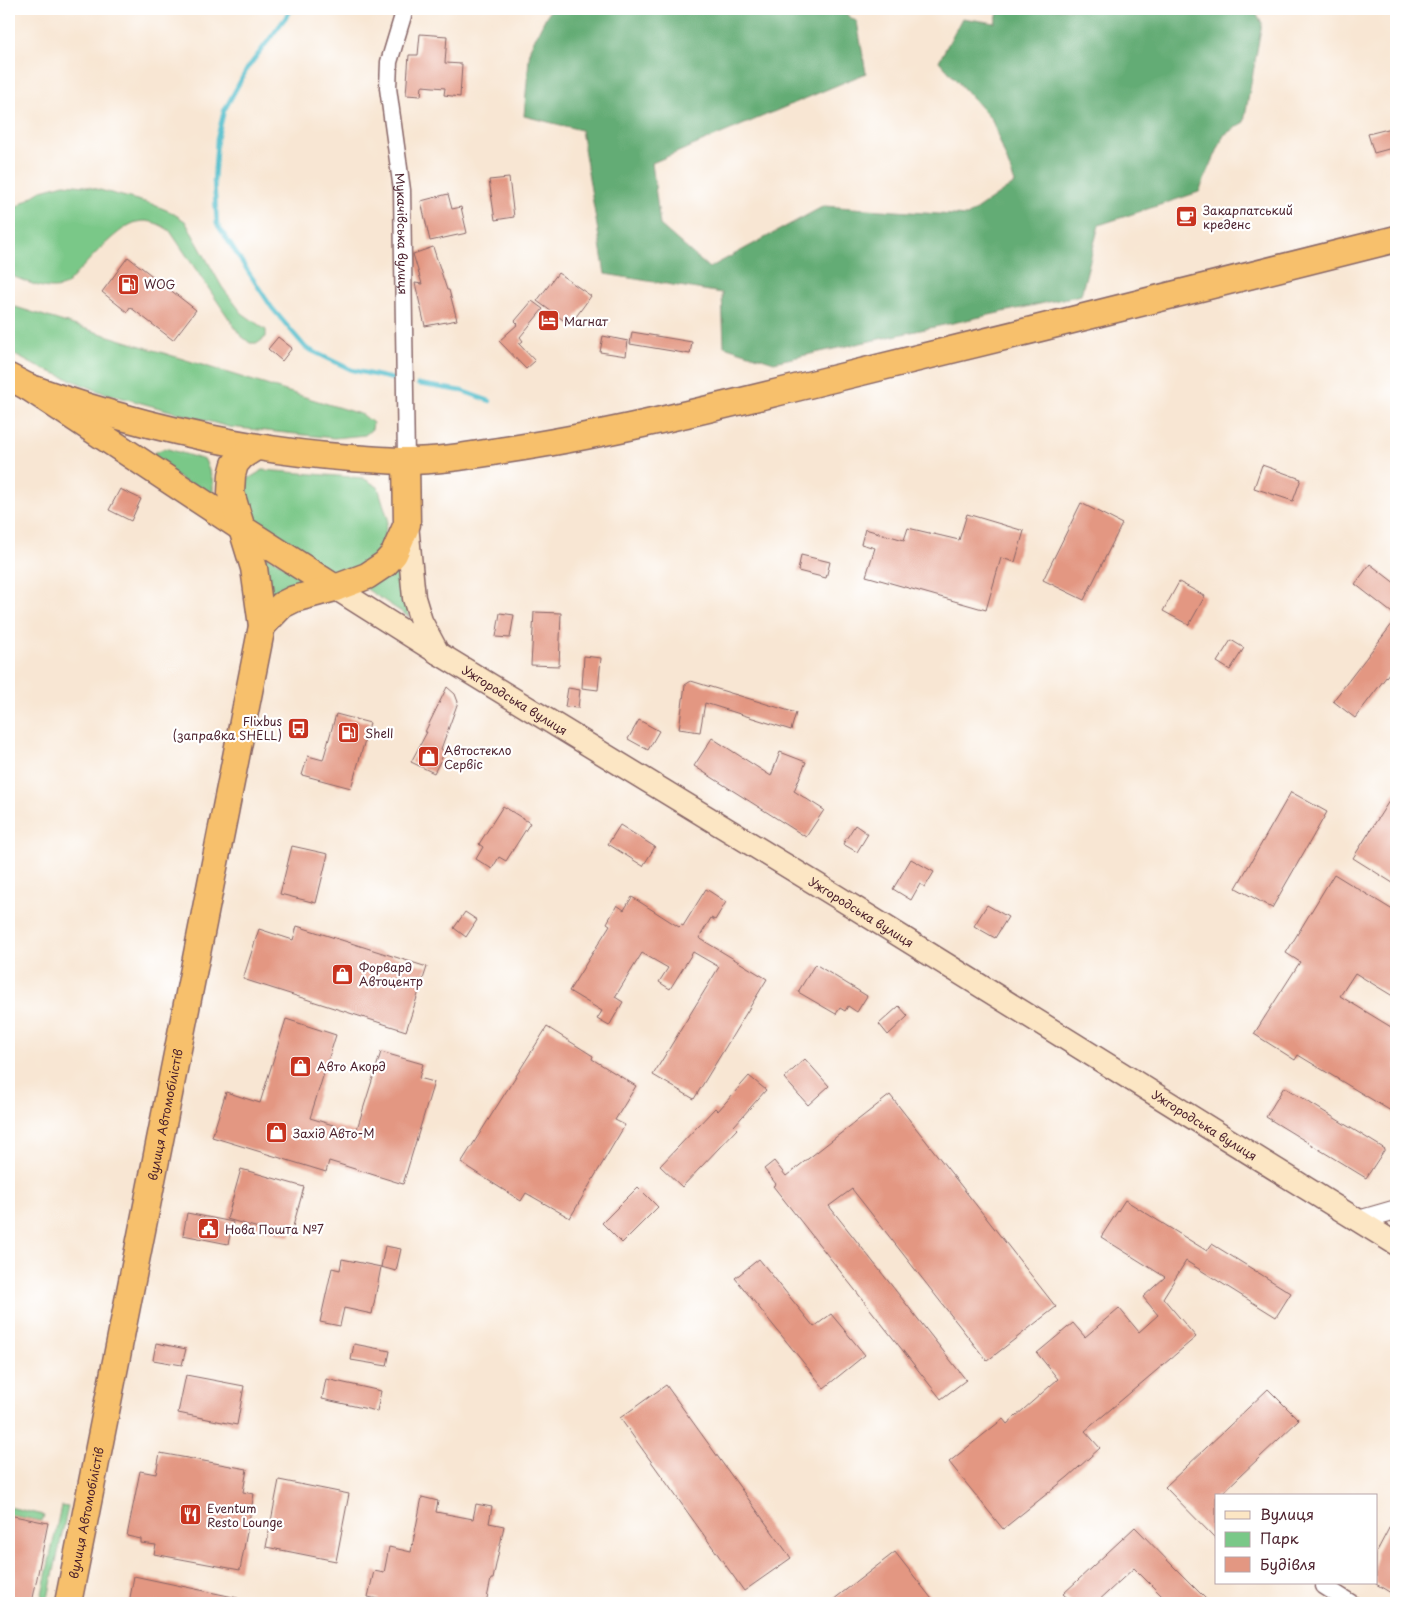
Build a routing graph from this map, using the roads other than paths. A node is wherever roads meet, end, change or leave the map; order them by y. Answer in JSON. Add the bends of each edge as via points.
{"nodes":[{"id":1,"x":404,"y":9,"type":"edge"},
{"id":2,"x":1396,"y":239,"type":"edge"},
{"id":3,"x":18,"y":382,"type":"edge"},
{"id":4,"x":256,"y":447,"type":"junction"},
{"id":5,"x":406,"y":461,"type":"junction"},
{"id":6,"x":407,"y":524,"type":"junction"},
{"id":7,"x":243,"y":529,"type":"junction"},
{"id":8,"x":335,"y":588,"type":"junction"},
{"id":9,"x":262,"y":626,"type":"junction"},
{"id":10,"x":438,"y":654,"type":"junction"},
{"id":11,"x":1396,"y":1210,"type":"edge"},
{"id":12,"x":1358,"y":1221,"type":"junction"},
{"id":13,"x":1396,"y":1244,"type":"edge"},
{"id":14,"x":1324,"y":1586,"type":"dead end"},
{"id":15,"x":68,"y":1603,"type":"edge"},
{"id":16,"x":1352,"y":1603,"type":"edge"}],
"edges":[{"from":1,"to":5,"type":"street","name":"Мукачівська вулиця","via":[[389,62],[388,88],[402,190]]},
{"from":2,"to":5,"type":"highway","via":[[654,422],[548,444]]},
{"from":3,"to":4,"type":"highway","via":[[79,405],[130,419]]},
{"from":3,"to":7,"type":"highway"},
{"from":4,"to":5,"type":"highway","via":[[324,456]]},
{"from":4,"to":7,"type":"highway","name":"вулиця Автомобілістів","via":[[235,464],[232,475],[230,493]]},
{"from":5,"to":6,"type":"highway"},
{"from":6,"to":8,"type":"highway","via":[[394,554],[385,564],[366,576]]},
{"from":6,"to":10,"type":"main road","via":[[414,598],[421,621]]},
{"from":7,"to":8,"type":"highway"},
{"from":7,"to":9,"type":"highway","name":"вулиця Автомобілістів","via":[[254,568]]},
{"from":8,"to":9,"type":"highway","via":[[282,605]]},
{"from":8,"to":10,"type":"main road"},
{"from":9,"to":15,"type":"highway","name":"вулиця Автомобілістів"},
{"from":10,"to":12,"type":"main road","name":"Ужгородська вулиця","via":[[844,901]]},
{"from":11,"to":12,"type":"street"},
{"from":12,"to":13,"type":"main road","name":"Ужгородська вулиця"},
{"from":14,"to":16,"type":"street"}]}
